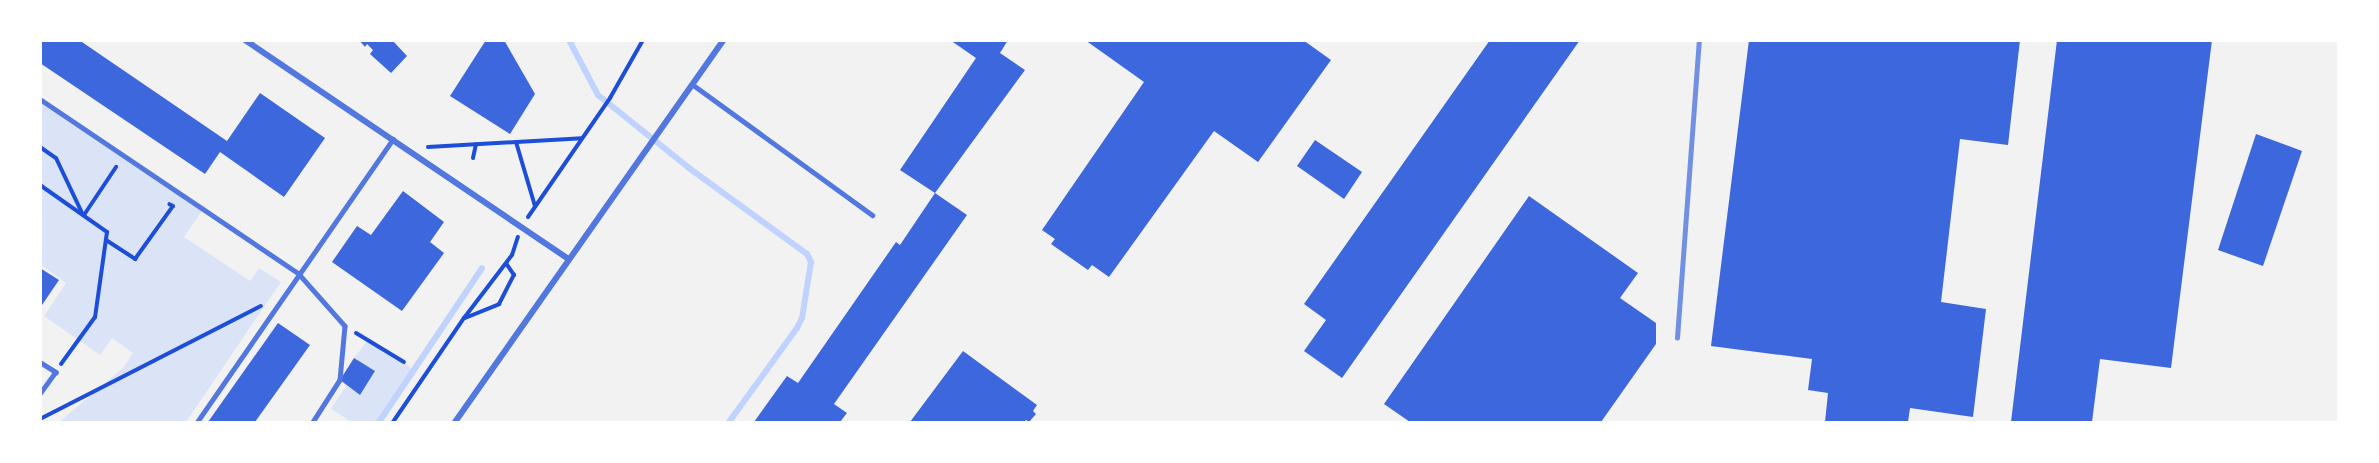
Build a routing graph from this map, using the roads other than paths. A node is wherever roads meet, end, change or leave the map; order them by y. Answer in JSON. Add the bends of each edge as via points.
{"nodes":[{"id":1,"x":245,"y":40,"type":"edge"},
{"id":2,"x":723,"y":40,"type":"edge"},
{"id":3,"x":692,"y":84,"type":"junction"},
{"id":4,"x":40,"y":99,"type":"edge"},
{"id":5,"x":393,"y":139,"type":"junction"},
{"id":6,"x":872,"y":215,"type":"dead end"},
{"id":7,"x":569,"y":259,"type":"junction"},
{"id":8,"x":299,"y":274,"type":"junction"},
{"id":9,"x":40,"y":362,"type":"edge"},
{"id":10,"x":40,"y":394,"type":"edge"},
{"id":11,"x":197,"y":423,"type":"edge"},
{"id":12,"x":313,"y":423,"type":"edge"},
{"id":13,"x":455,"y":423,"type":"edge"}],
"edges":[{"from":1,"to":5,"type":"street"},
{"from":2,"to":3,"type":"street"},
{"from":3,"to":6,"type":"lane"},
{"from":3,"to":7,"type":"street"},
{"from":4,"to":8,"type":"lane"},
{"from":5,"to":7,"type":"street"},
{"from":5,"to":8,"type":"lane"},
{"from":7,"to":13,"type":"street"},
{"from":8,"to":11,"type":"lane"},
{"from":8,"to":12,"type":"lane","via":[[345,326],[340,380]]},
{"from":9,"to":10,"type":"lane","via":[[56,372]]}]}
